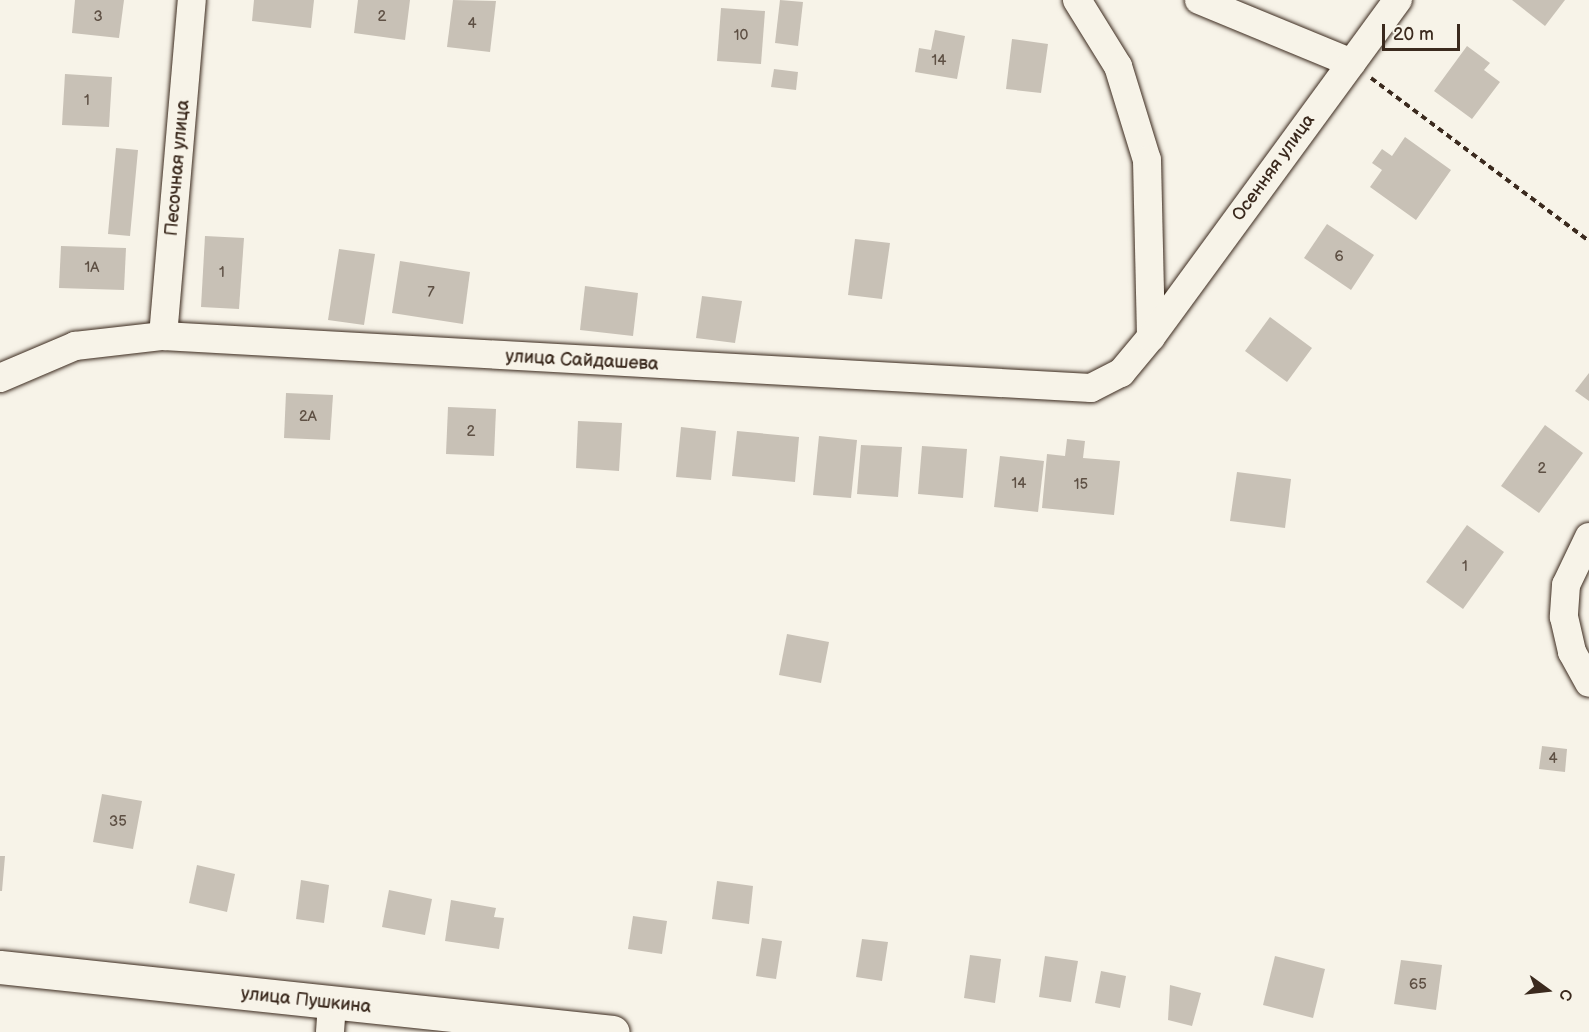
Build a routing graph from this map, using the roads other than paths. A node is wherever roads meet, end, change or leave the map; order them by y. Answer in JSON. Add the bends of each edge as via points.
{"nodes":[{"id":1,"x":192,"y":0,"type":"edge"},
{"id":2,"x":1077,"y":0,"type":"edge"},
{"id":3,"x":1199,"y":0,"type":"edge"},
{"id":4,"x":1398,"y":0,"type":"edge"},
{"id":5,"x":1352,"y":63,"type":"junction"},
{"id":6,"x":163,"y":336,"type":"junction"},
{"id":7,"x":1151,"y":337,"type":"junction"},
{"id":8,"x":0,"y":378,"type":"edge"},
{"id":9,"x":1589,"y":537,"type":"edge"},
{"id":10,"x":1589,"y":683,"type":"edge"},
{"id":11,"x":0,"y":967,"type":"edge"},
{"id":12,"x":331,"y":1018,"type":"edge"},
{"id":13,"x":613,"y":1032,"type":"edge"}],
"edges":[{"from":1,"to":6,"type":"street","name":"Песочная улица"},
{"from":2,"to":7,"type":"street","via":[[1118,66],[1147,160]]},
{"from":3,"to":5,"type":"street"},
{"from":4,"to":5,"type":"street","name":"Осенняя улица"},
{"from":5,"to":7,"type":"street","name":"Осенняя улица"},
{"from":6,"to":7,"type":"street","name":"улица Сайдашева","via":[[1091,388],[1121,373]]},
{"from":6,"to":8,"type":"street","name":"улица Сайдашева","via":[[75,346]]},
{"from":9,"to":10,"type":"street","via":[[1566,585],[1564,617],[1572,652]]},
{"from":11,"to":12,"type":"main road","name":"улица Пушкина"},
{"from":12,"to":13,"type":"main road","name":"улица Пушкина"}]}
